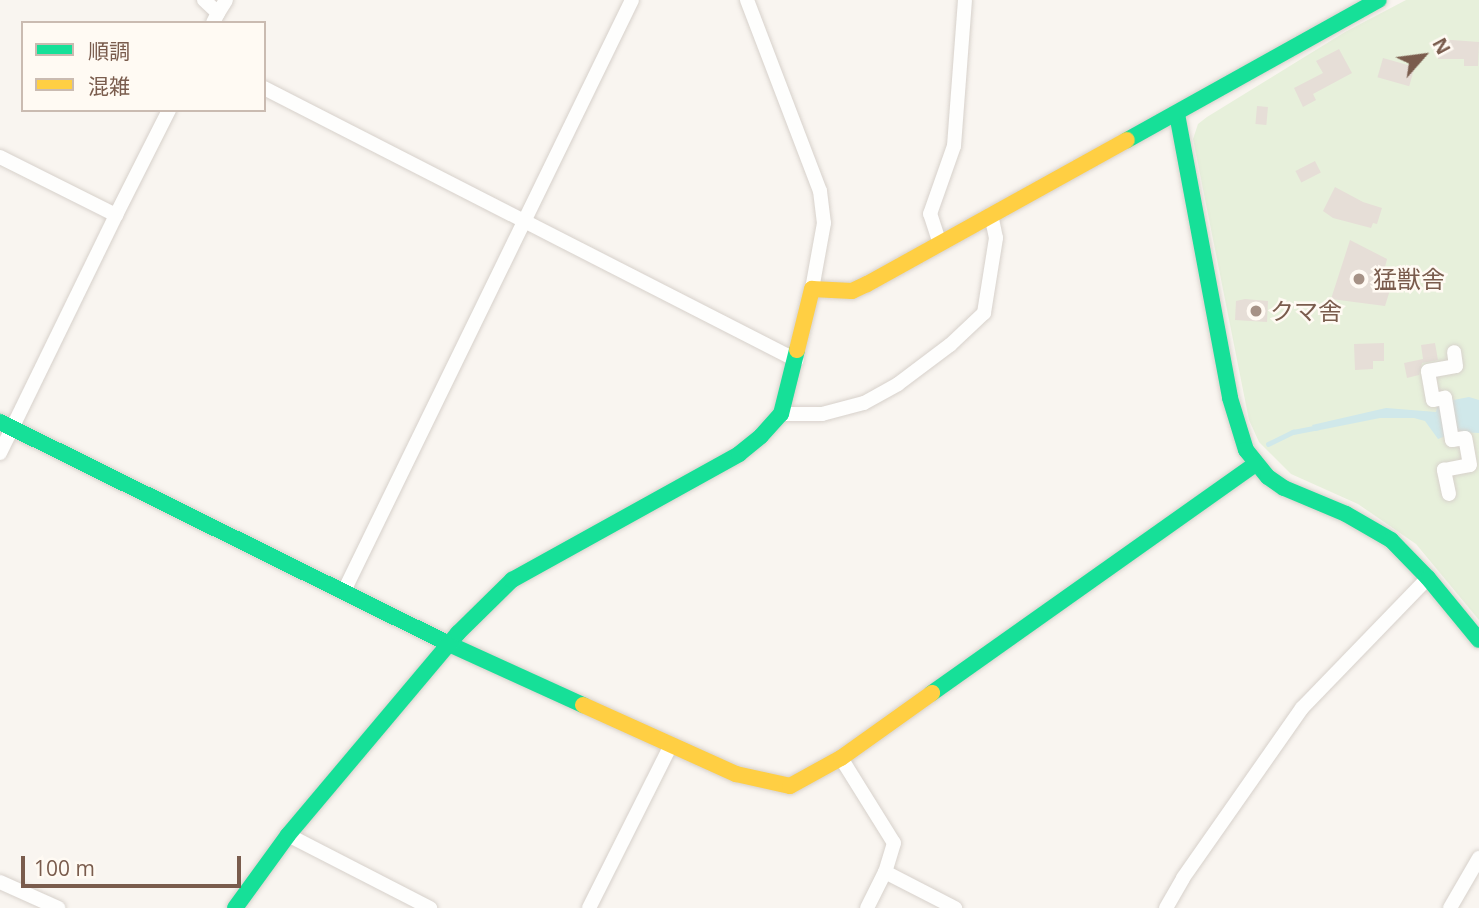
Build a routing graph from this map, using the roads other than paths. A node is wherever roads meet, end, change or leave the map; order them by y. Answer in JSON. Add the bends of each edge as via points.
{"nodes":[{"id":1,"x":204,"y":0,"type":"edge"},
{"id":2,"x":226,"y":0,"type":"edge"},
{"id":3,"x":632,"y":0,"type":"edge"},
{"id":4,"x":747,"y":0,"type":"edge"},
{"id":5,"x":965,"y":0,"type":"edge"},
{"id":6,"x":1379,"y":0,"type":"edge"},
{"id":7,"x":216,"y":18,"type":"edge"},
{"id":8,"x":266,"y":89,"type":"edge"},
{"id":9,"x":168,"y":112,"type":"edge"},
{"id":10,"x":1177,"y":114,"type":"junction"},
{"id":11,"x":0,"y":157,"type":"edge"},
{"id":12,"x":116,"y":215,"type":"junction"},
{"id":13,"x":991,"y":215,"type":"junction"},
{"id":14,"x":524,"y":223,"type":"junction"},
{"id":15,"x":940,"y":244,"type":"junction"},
{"id":16,"x":812,"y":289,"type":"junction"},
{"id":17,"x":1454,"y":352,"type":"dead end"},
{"id":18,"x":796,"y":360,"type":"junction"},
{"id":19,"x":781,"y":414,"type":"junction"},
{"id":20,"x":6,"y":425,"type":"edge"},
{"id":21,"x":0,"y":453,"type":"edge"},
{"id":22,"x":1256,"y":464,"type":"junction"},
{"id":23,"x":1449,"y":494,"type":"dead end"},
{"id":24,"x":1428,"y":578,"type":"junction"},
{"id":25,"x":344,"y":591,"type":"junction"},
{"id":26,"x":1479,"y":640,"type":"edge"},
{"id":27,"x":449,"y":644,"type":"junction"},
{"id":28,"x":671,"y":745,"type":"junction"},
{"id":29,"x":841,"y":758,"type":"junction"},
{"id":30,"x":289,"y":835,"type":"junction"},
{"id":31,"x":1479,"y":858,"type":"edge"},
{"id":32,"x":885,"y":872,"type":"junction"},
{"id":33,"x":0,"y":881,"type":"edge"},
{"id":34,"x":58,"y":908,"type":"edge"},
{"id":35,"x":235,"y":908,"type":"edge"},
{"id":36,"x":430,"y":908,"type":"edge"},
{"id":37,"x":589,"y":908,"type":"edge"},
{"id":38,"x":867,"y":908,"type":"edge"},
{"id":39,"x":955,"y":908,"type":"edge"},
{"id":40,"x":1166,"y":908,"type":"edge"},
{"id":41,"x":1450,"y":908,"type":"edge"}],
"edges":[{"from":1,"to":7,"type":"street"},
{"from":2,"to":7,"type":"street"},
{"from":3,"to":14,"type":"street"},
{"from":4,"to":16,"type":"street","via":[[820,191],[824,223]]},
{"from":5,"to":15,"type":"street","via":[[954,146],[930,214]]},
{"from":6,"to":10,"type":"street"},
{"from":8,"to":14,"type":"street"},
{"from":9,"to":12,"type":"street"},
{"from":10,"to":13,"type":"street"},
{"from":10,"to":22,"type":"street","via":[[1235,421]]},
{"from":11,"to":12,"type":"street"},
{"from":12,"to":20,"type":"street"},
{"from":13,"to":15,"type":"street"},
{"from":13,"to":19,"type":"street","via":[[996,238],[984,313],[898,384],[864,403],[822,414]]},
{"from":14,"to":18,"type":"street"},
{"from":14,"to":25,"type":"street"},
{"from":15,"to":16,"type":"street","via":[[852,291]]},
{"from":16,"to":18,"type":"street"},
{"from":17,"to":23,"type":"street","via":[[1456,366],[1428,371],[1433,400],[1445,398],[1452,440],[1465,438],[1468,452],[1470,465],[1444,470]]},
{"from":18,"to":19,"type":"street"},
{"from":19,"to":27,"type":"street","via":[[740,454],[512,580]]},
{"from":20,"to":21,"type":"street"},
{"from":20,"to":25,"type":"street"},
{"from":22,"to":24,"type":"street","via":[[1284,488],[1374,528]]},
{"from":22,"to":29,"type":"street"},
{"from":24,"to":26,"type":"street"},
{"from":24,"to":40,"type":"street","via":[[1302,708]]},
{"from":25,"to":27,"type":"street"},
{"from":27,"to":28,"type":"street"},
{"from":27,"to":30,"type":"street"},
{"from":28,"to":29,"type":"street","via":[[736,774],[790,786]]},
{"from":28,"to":37,"type":"street"},
{"from":29,"to":32,"type":"street","via":[[894,843]]},
{"from":30,"to":35,"type":"street"},
{"from":30,"to":36,"type":"street"},
{"from":31,"to":41,"type":"street"},
{"from":32,"to":38,"type":"street"},
{"from":32,"to":39,"type":"street"},
{"from":33,"to":34,"type":"street"}]}
